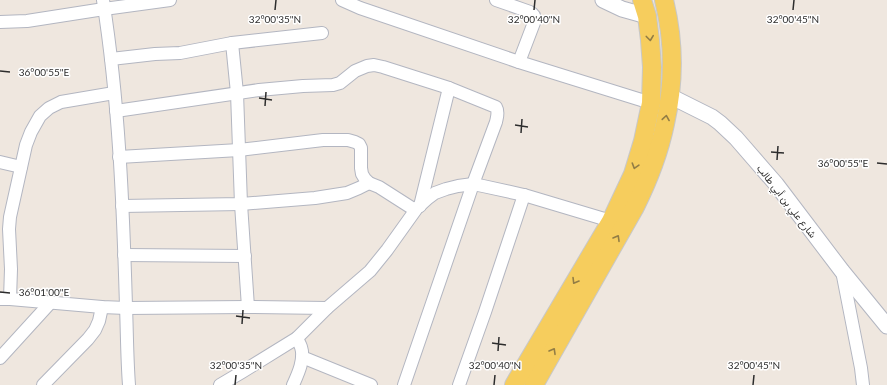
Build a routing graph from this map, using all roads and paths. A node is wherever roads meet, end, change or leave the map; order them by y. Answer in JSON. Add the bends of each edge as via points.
{"nodes":[{"id":1,"x":170,"y":0,"type":"edge"},
{"id":2,"x":342,"y":0,"type":"edge"},
{"id":3,"x":496,"y":0,"type":"edge"},
{"id":4,"x":606,"y":0,"type":"edge"},
{"id":5,"x":664,"y":0,"type":"edge"},
{"id":6,"x":103,"y":4,"type":"edge"},
{"id":7,"x":645,"y":8,"type":"edge"},
{"id":8,"x":0,"y":22,"type":"edge"},
{"id":9,"x":322,"y":33,"type":"dead end"},
{"id":10,"x":232,"y":43,"type":"junction"},
{"id":11,"x":111,"y":59,"type":"junction"},
{"id":12,"x":519,"y":62,"type":"junction"},
{"id":13,"x":449,"y":88,"type":"junction"},
{"id":14,"x":114,"y":93,"type":"junction"},
{"id":15,"x":237,"y":93,"type":"junction"},
{"id":16,"x":670,"y":96,"type":"junction"},
{"id":17,"x":651,"y":103,"type":"junction"},
{"id":18,"x":116,"y":111,"type":"junction"},
{"id":19,"x":239,"y":150,"type":"junction"},
{"id":20,"x":119,"y":157,"type":"junction"},
{"id":21,"x":0,"y":162,"type":"edge"},
{"id":22,"x":21,"y":167,"type":"junction"},
{"id":23,"x":369,"y":183,"type":"junction"},
{"id":24,"x":473,"y":184,"type":"junction"},
{"id":25,"x":524,"y":195,"type":"junction"},
{"id":26,"x":241,"y":204,"type":"junction"},
{"id":27,"x":122,"y":206,"type":"junction"},
{"id":28,"x":417,"y":208,"type":"junction"},
{"id":29,"x":611,"y":221,"type":"junction"},
{"id":30,"x":124,"y":255,"type":"junction"},
{"id":31,"x":245,"y":256,"type":"junction"},
{"id":32,"x":842,"y":272,"type":"junction"},
{"id":33,"x":5,"y":299,"type":"edge"},
{"id":34,"x":51,"y":302,"type":"junction"},
{"id":35,"x":102,"y":307,"type":"junction"},
{"id":36,"x":248,"y":307,"type":"junction"},
{"id":37,"x":126,"y":308,"type":"junction"},
{"id":38,"x":327,"y":308,"type":"junction"},
{"id":39,"x":887,"y":326,"type":"edge"},
{"id":40,"x":297,"y":338,"type":"junction"},
{"id":41,"x":302,"y":357,"type":"junction"},
{"id":42,"x":0,"y":358,"type":"edge"},
{"id":43,"x":242,"y":372,"type":"junction"},
{"id":44,"x":126,"y":383,"type":"edge"},
{"id":45,"x":43,"y":385,"type":"edge"},
{"id":46,"x":220,"y":385,"type":"edge"},
{"id":47,"x":238,"y":385,"type":"edge"},
{"id":48,"x":293,"y":385,"type":"edge"},
{"id":49,"x":371,"y":385,"type":"edge"},
{"id":50,"x":404,"y":385,"type":"edge"},
{"id":51,"x":459,"y":385,"type":"edge"},
{"id":52,"x":514,"y":385,"type":"edge"},
{"id":53,"x":534,"y":385,"type":"edge"},
{"id":54,"x":863,"y":385,"type":"edge"}],
"edges":[{"from":1,"to":6,"type":"street"},
{"from":2,"to":12,"type":"street"},
{"from":3,"to":12,"type":"street","via":[[530,12],[535,17]]},
{"from":4,"to":7,"type":"street","via":[[622,9]]},
{"from":5,"to":16,"type":"main road","via":[[670,43]]},
{"from":6,"to":8,"type":"street","via":[[27,21]]},
{"from":6,"to":11,"type":"street"},
{"from":7,"to":17,"type":"main road","one_way":true,"via":[[652,67]]},
{"from":9,"to":10,"type":"street"},
{"from":10,"to":11,"type":"street","via":[[180,53]]},
{"from":10,"to":15,"type":"street"},
{"from":11,"to":14,"type":"street"},
{"from":12,"to":17,"type":"street"},
{"from":13,"to":15,"type":"street","via":[[374,65],[355,71],[340,83],[333,85]]},
{"from":13,"to":24,"type":"street","via":[[498,109],[496,122]]},
{"from":13,"to":28,"type":"street"},
{"from":14,"to":18,"type":"street"},
{"from":14,"to":22,"type":"street","via":[[61,102],[48,108],[31,132]]},
{"from":15,"to":18,"type":"street"},
{"from":15,"to":19,"type":"street"},
{"from":16,"to":32,"type":"street","name":"شارع علي بن أبي طالب","via":[[712,117],[732,134],[776,184]]},
{"from":53,"to":16,"type":"main road","one_way":true,"via":[[635,207],[657,154]]},
{"from":17,"to":29,"type":"main road","one_way":true,"via":[[633,174]]},
{"from":18,"to":20,"type":"street"},
{"from":19,"to":20,"type":"street"},
{"from":19,"to":23,"type":"street","via":[[323,140],[348,140],[361,148],[362,174]]},
{"from":19,"to":26,"type":"street"},
{"from":20,"to":27,"type":"street"},
{"from":21,"to":22,"type":"street"},
{"from":22,"to":33,"type":"street","via":[[10,217],[11,270]]},
{"from":23,"to":26,"type":"street","via":[[347,193]]},
{"from":23,"to":28,"type":"street"},
{"from":24,"to":25,"type":"street"},
{"from":24,"to":28,"type":"street","via":[[446,189],[427,199]]},
{"from":24,"to":50,"type":"street"},
{"from":25,"to":29,"type":"street"},
{"from":25,"to":51,"type":"street"},
{"from":26,"to":27,"type":"street"},
{"from":26,"to":31,"type":"street"},
{"from":27,"to":30,"type":"street"},
{"from":28,"to":38,"type":"street","via":[[370,271]]},
{"from":29,"to":52,"type":"main road","one_way":true},
{"from":30,"to":31,"type":"street"},
{"from":30,"to":37,"type":"street"},
{"from":31,"to":36,"type":"street"},
{"from":32,"to":39,"type":"street","name":"شارع علي بن أبي طالب"},
{"from":32,"to":54,"type":"street"},
{"from":33,"to":34,"type":"street"},
{"from":34,"to":35,"type":"street"},
{"from":34,"to":42,"type":"street"},
{"from":35,"to":37,"type":"street"},
{"from":35,"to":45,"type":"street","via":[[95,330]]},
{"from":36,"to":37,"type":"street"},
{"from":36,"to":38,"type":"street"},
{"from":37,"to":44,"type":"street"},
{"from":38,"to":40,"type":"street"},
{"from":40,"to":41,"type":"street"},
{"from":40,"to":43,"type":"street"},
{"from":41,"to":48,"type":"street"},
{"from":41,"to":49,"type":"street"},
{"from":43,"to":46,"type":"street"},
{"from":43,"to":47,"type":"street"}]}
